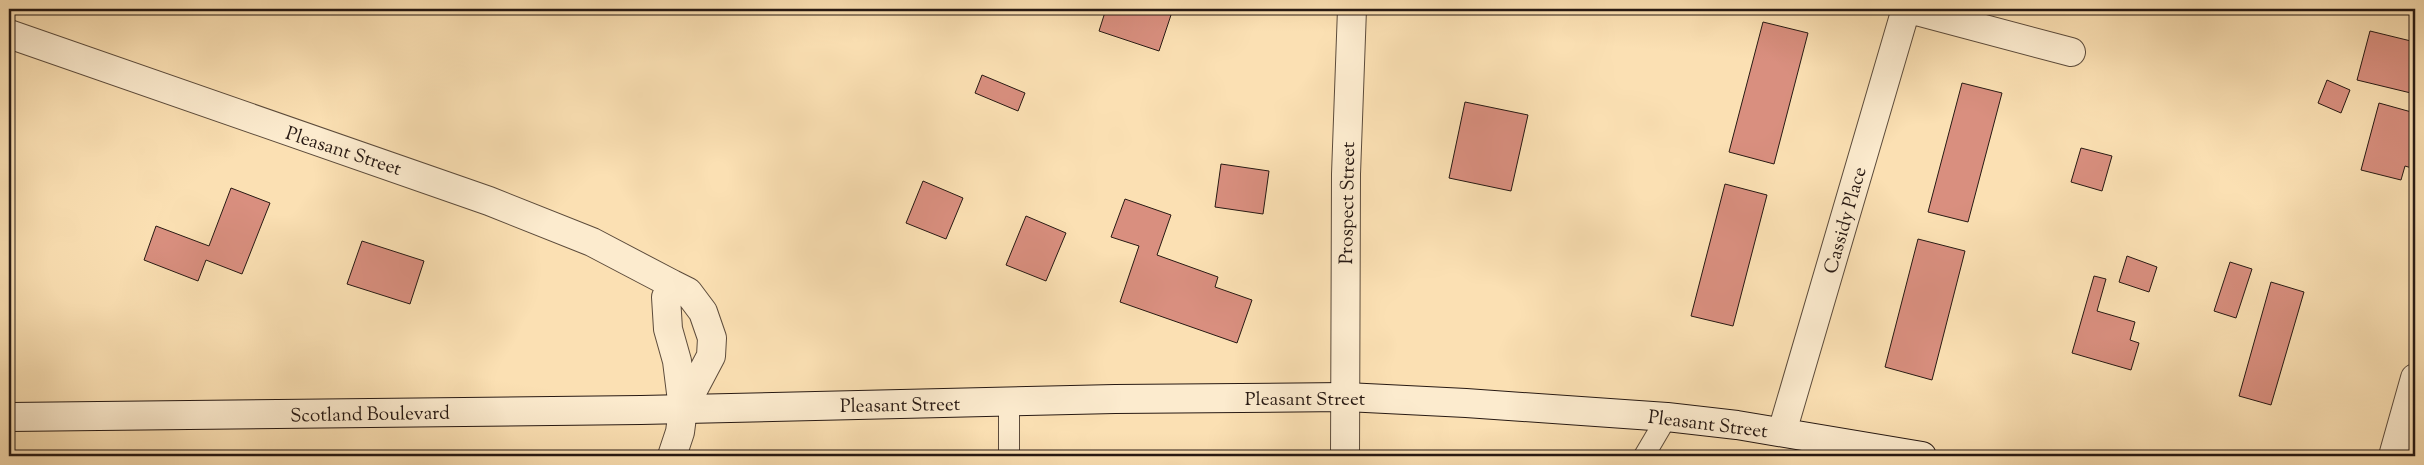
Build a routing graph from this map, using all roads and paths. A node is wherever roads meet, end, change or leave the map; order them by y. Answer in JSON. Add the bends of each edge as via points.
{"nodes":[{"id":1,"x":1352,"y":9,"type":"edge"},
{"id":2,"x":1907,"y":9,"type":"edge"},
{"id":3,"x":9,"y":34,"type":"edge"},
{"id":4,"x":2071,"y":52,"type":"dead end"},
{"id":5,"x":672,"y":284,"type":"junction"},
{"id":6,"x":2415,"y":378,"type":"edge"},
{"id":7,"x":1346,"y":397,"type":"junction"},
{"id":8,"x":1009,"y":402,"type":"junction"},
{"id":9,"x":683,"y":410,"type":"junction"},
{"id":10,"x":9,"y":417,"type":"edge"},
{"id":11,"x":1667,"y":417,"type":"junction"},
{"id":12,"x":1782,"y":432,"type":"junction"},
{"id":13,"x":1874,"y":452,"type":"edge"},
{"id":14,"x":672,"y":456,"type":"edge"},
{"id":15,"x":1009,"y":456,"type":"edge"},
{"id":16,"x":1345,"y":456,"type":"edge"},
{"id":17,"x":1644,"y":456,"type":"edge"},
{"id":18,"x":1922,"y":456,"type":"edge"},
{"id":19,"x":2393,"y":456,"type":"edge"}],
"edges":[{"from":1,"to":7,"type":"street","name":"Prospect Street","via":[[1346,174]]},
{"from":2,"to":4,"type":"street","name":"Cassidy Place"},
{"from":2,"to":12,"type":"street","name":"Cassidy Place"},
{"from":3,"to":5,"type":"street","name":"Pleasant Street","via":[[480,198],[592,242]]},
{"from":5,"to":9,"type":"street","via":[[666,297],[668,329],[677,361]]},
{"from":5,"to":9,"type":"street","name":"Pleasant Street","via":[[688,292],[704,312],[712,338],[711,356]]},
{"from":6,"to":19,"type":"street"},
{"from":7,"to":8,"type":"street","name":"Pleasant Street"},
{"from":7,"to":11,"type":"street","name":"Pleasant Street"},
{"from":7,"to":16,"type":"street","name":"Prospect Street"},
{"from":8,"to":9,"type":"street","name":"Pleasant Street"},
{"from":8,"to":15,"type":"lane"},
{"from":9,"to":10,"type":"street","name":"Scotland Boulevard"},
{"from":9,"to":14,"type":"street"},
{"from":11,"to":12,"type":"street","name":"Pleasant Street"},
{"from":11,"to":17,"type":"lane"},
{"from":12,"to":13,"type":"street","name":"Pleasant Street"},
{"from":13,"to":18,"type":"street","name":"Pleasant Street"}]}
